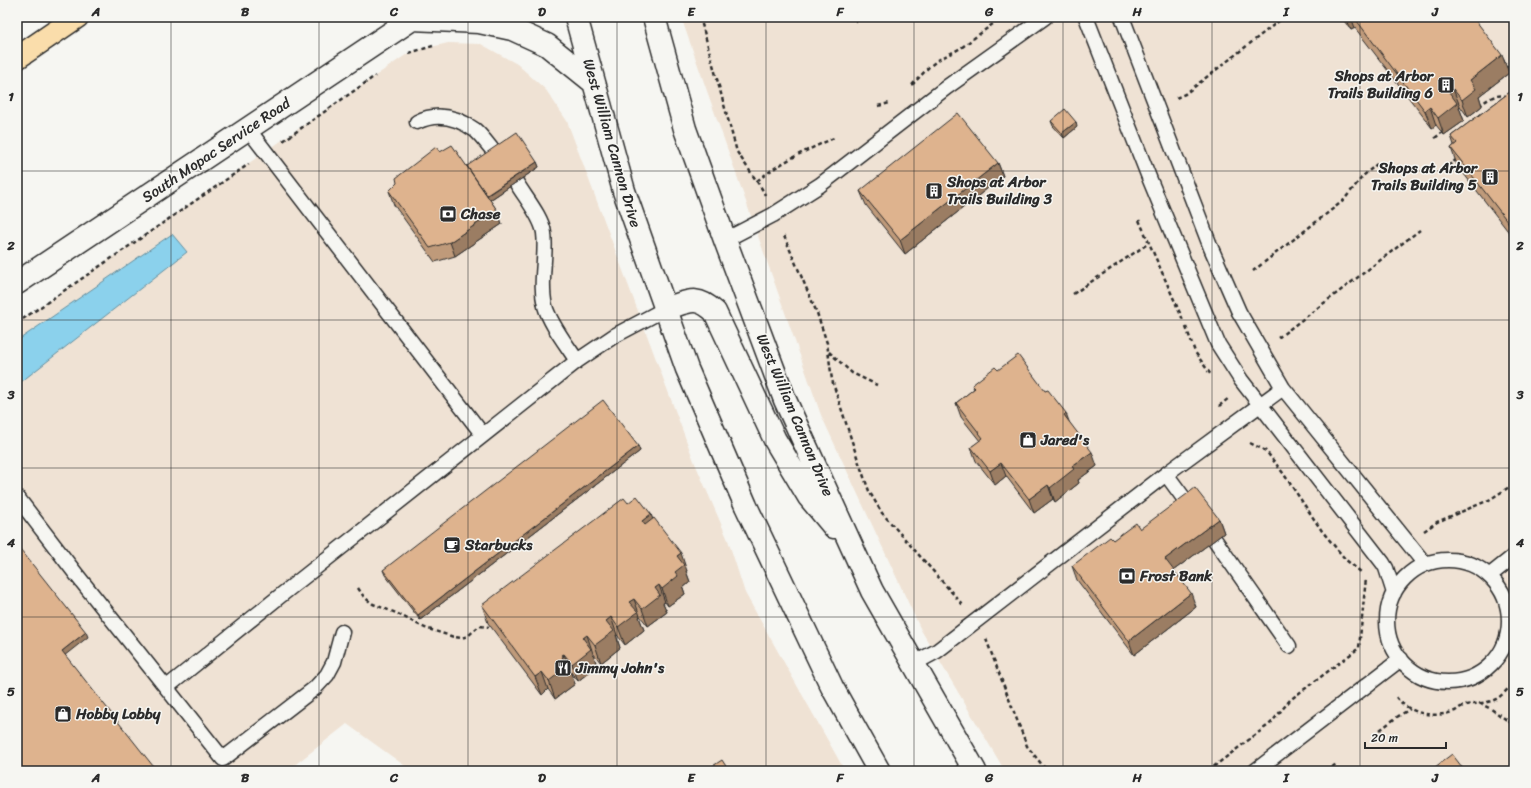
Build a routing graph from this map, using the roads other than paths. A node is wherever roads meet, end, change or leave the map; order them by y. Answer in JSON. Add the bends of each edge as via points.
{"nodes":[{"id":1,"x":77,"y":17,"type":"edge"},
{"id":2,"x":576,"y":17,"type":"edge"},
{"id":3,"x":654,"y":17,"type":"edge"},
{"id":4,"x":1046,"y":17,"type":"edge"},
{"id":5,"x":1086,"y":17,"type":"edge"},
{"id":6,"x":1122,"y":17,"type":"edge"},
{"id":7,"x":413,"y":18,"type":"edge"},
{"id":8,"x":17,"y":58,"type":"edge"},
{"id":9,"x":593,"y":82,"type":"junction"},
{"id":10,"x":417,"y":122,"type":"dead end"},
{"id":11,"x":248,"y":128,"type":"junction"},
{"id":12,"x":496,"y":153,"type":"edge"},
{"id":13,"x":516,"y":182,"type":"edge"},
{"id":14,"x":725,"y":240,"type":"junction"},
{"id":15,"x":17,"y":283,"type":"edge"},
{"id":16,"x":665,"y":309,"type":"junction"},
{"id":17,"x":577,"y":361,"type":"junction"},
{"id":18,"x":1284,"y":388,"type":"junction"},
{"id":19,"x":1261,"y":406,"type":"junction"},
{"id":20,"x":483,"y":435,"type":"junction"},
{"id":21,"x":1166,"y":474,"type":"junction"},
{"id":22,"x":17,"y":497,"type":"edge"},
{"id":23,"x":1191,"y":508,"type":"edge"},
{"id":24,"x":1215,"y":540,"type":"edge"},
{"id":25,"x":852,"y":548,"type":"junction"},
{"id":26,"x":1514,"y":556,"type":"edge"},
{"id":27,"x":1425,"y":564,"type":"junction"},
{"id":28,"x":1489,"y":576,"type":"junction"},
{"id":29,"x":1394,"y":593,"type":"junction"},
{"id":30,"x":1510,"y":602,"type":"edge"},
{"id":31,"x":342,"y":632,"type":"dead end"},
{"id":32,"x":1289,"y":646,"type":"dead end"},
{"id":33,"x":1401,"y":659,"type":"junction"},
{"id":34,"x":913,"y":664,"type":"junction"},
{"id":35,"x":167,"y":687,"type":"junction"},
{"id":36,"x":879,"y":771,"type":"edge"},
{"id":37,"x":975,"y":771,"type":"edge"},
{"id":38,"x":1255,"y":771,"type":"edge"}],
"edges":[{"from":1,"to":8,"type":"highway"},
{"from":2,"to":9,"type":"main road","name":"West William Cannon Drive"},
{"from":3,"to":14,"type":"main road","name":"West William Cannon Drive","via":[[685,129]]},
{"from":4,"to":14,"type":"lane","via":[[947,87],[820,185],[773,215]]},
{"from":5,"to":19,"type":"lane","via":[[1152,188],[1218,344]]},
{"from":6,"to":18,"type":"lane","via":[[1211,248],[1239,312]]},
{"from":7,"to":9,"type":"main road","via":[[479,22],[512,29],[547,45]]},
{"from":7,"to":11,"type":"main road","name":"South Mopac Service Road"},
{"from":9,"to":16,"type":"main road","name":"West William Cannon Drive","via":[[624,191]]},
{"from":10,"to":12,"type":"lane","via":[[426,117],[440,115],[460,122],[475,130]]},
{"from":11,"to":15,"type":"main road","name":"South Mopac Service Road"},
{"from":11,"to":20,"type":"lane"},
{"from":13,"to":17,"type":"lane","via":[[540,220],[544,232],[545,306],[550,320]]},
{"from":14,"to":25,"type":"main road","name":"West William Cannon Drive","via":[[785,400]]},
{"from":16,"to":17,"type":"lane","via":[[614,336]]},
{"from":16,"to":25,"type":"main road","via":[[696,300],[716,312],[775,440],[809,497]]},
{"from":16,"to":36,"type":"main road","name":"West William Cannon Drive","via":[[687,369],[746,506],[832,688]]},
{"from":17,"to":20,"type":"lane"},
{"from":18,"to":19,"type":"lane"},
{"from":18,"to":27,"type":"lane"},
{"from":19,"to":21,"type":"lane"},
{"from":19,"to":29,"type":"lane","via":[[1386,568]]},
{"from":20,"to":35,"type":"lane"},
{"from":21,"to":23,"type":"lane"},
{"from":21,"to":34,"type":"lane","via":[[938,651]]},
{"from":22,"to":35,"type":"lane"},
{"from":24,"to":32,"type":"lane"},
{"from":25,"to":34,"type":"main road","name":"West William Cannon Drive","via":[[872,591]]},
{"from":26,"to":28,"type":"lane"},
{"from":27,"to":28,"type":"lane","via":[[1452,560],[1472,566]]},
{"from":27,"to":29,"type":"lane","via":[[1402,581]]},
{"from":28,"to":30,"type":"lane"},
{"from":29,"to":33,"type":"lane","via":[[1389,606],[1388,634]]},
{"from":30,"to":33,"type":"lane","via":[[1506,638],[1499,654],[1489,667],[1475,676],[1443,681],[1427,678],[1412,670]]},
{"from":31,"to":35,"type":"lane","via":[[334,662],[327,675],[315,688],[223,759]]},
{"from":33,"to":38,"type":"lane"},
{"from":34,"to":37,"type":"main road","name":"West William Cannon Drive"}]}
